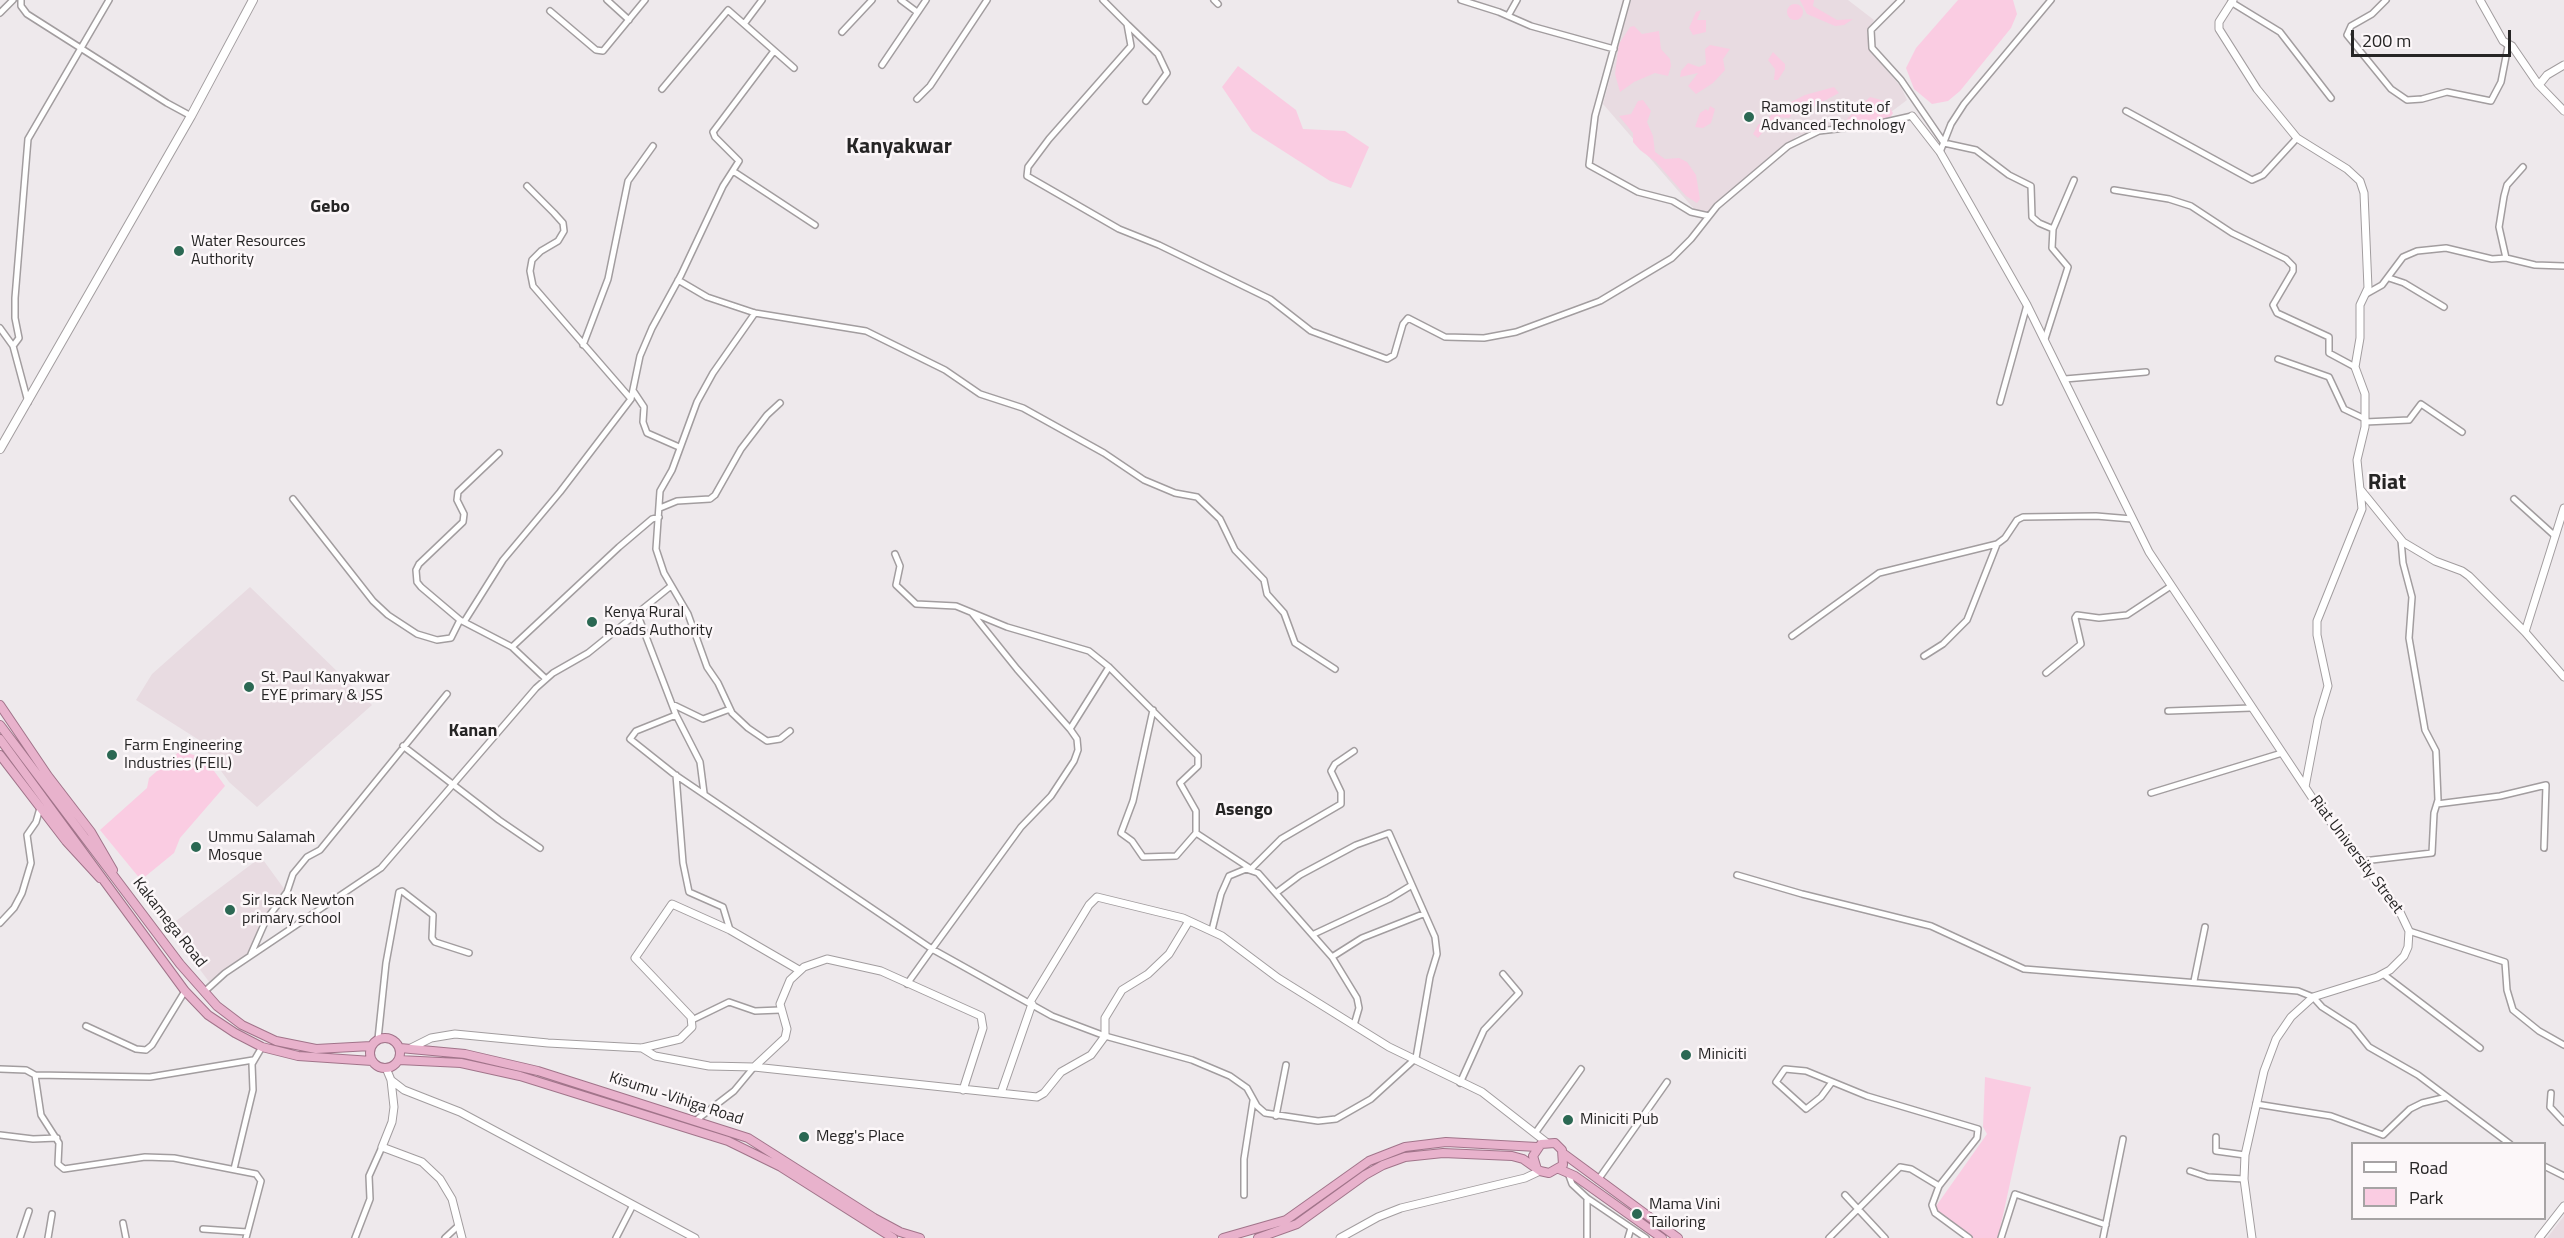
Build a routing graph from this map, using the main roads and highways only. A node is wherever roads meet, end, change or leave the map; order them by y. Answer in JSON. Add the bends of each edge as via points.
{"nodes":[{"id":1,"x":253,"y":0,"type":"edge"},
{"id":2,"x":0,"y":449,"type":"edge"},
{"id":3,"x":0,"y":705,"type":"edge"},
{"id":4,"x":0,"y":725,"type":"edge"},
{"id":5,"x":0,"y":739,"type":"edge"},
{"id":6,"x":0,"y":755,"type":"edge"},
{"id":7,"x":111,"y":879,"type":"junction"},
{"id":8,"x":371,"y":1046,"type":"junction"},
{"id":9,"x":400,"y":1048,"type":"junction"},
{"id":10,"x":399,"y":1060,"type":"junction"},
{"id":11,"x":372,"y":1061,"type":"junction"},
{"id":12,"x":1542,"y":1144,"type":"junction"},
{"id":13,"x":1564,"y":1154,"type":"junction"},
{"id":14,"x":1538,"y":1168,"type":"junction"},
{"id":15,"x":1564,"y":1170,"type":"junction"},
{"id":16,"x":893,"y":1238,"type":"edge"},
{"id":17,"x":920,"y":1238,"type":"edge"},
{"id":18,"x":1223,"y":1238,"type":"edge"},
{"id":19,"x":1258,"y":1238,"type":"edge"},
{"id":20,"x":1662,"y":1238,"type":"edge"},
{"id":21,"x":1678,"y":1238,"type":"edge"}],
"edges":[{"from":1,"to":2,"type":"main road"},
{"from":3,"to":7,"type":"highway","via":[[102,847],[113,866]]},
{"from":4,"to":7,"type":"highway","name":"Kakamega Road"},
{"from":5,"to":7,"type":"highway"},
{"from":6,"to":7,"type":"highway","via":[[86,865]]},
{"from":7,"to":8,"type":"highway","name":"Kakamega Road","via":[[204,992],[242,1024],[276,1041],[316,1049]]},
{"from":7,"to":11,"type":"highway","via":[[185,990],[225,1027],[262,1047],[298,1056]]},
{"from":8,"to":9,"type":"highway","via":[[378,1039],[392,1038]]},
{"from":8,"to":11,"type":"highway"},
{"from":9,"to":10,"type":"highway"},
{"from":9,"to":17,"type":"highway","name":"Kisumu -Vihiga Road","via":[[465,1054],[538,1071],[748,1138],[874,1218]]},
{"from":10,"to":11,"type":"highway","via":[[386,1068]]},
{"from":10,"to":16,"type":"highway","name":"Kisumu -Vihiga Road","via":[[461,1063],[520,1076],[728,1141],[781,1167]]},
{"from":12,"to":13,"type":"highway","via":[[1555,1143]]},
{"from":12,"to":14,"type":"highway","via":[[1533,1156]]},
{"from":12,"to":18,"type":"highway","via":[[1446,1142],[1404,1147],[1369,1161],[1286,1220]]},
{"from":13,"to":15,"type":"highway"},
{"from":13,"to":21,"type":"highway"},
{"from":14,"to":15,"type":"highway","via":[[1549,1173]]},
{"from":14,"to":19,"type":"highway","via":[[1517,1157],[1476,1152],[1405,1157],[1374,1170],[1297,1224]]},
{"from":15,"to":20,"type":"highway"}]}
